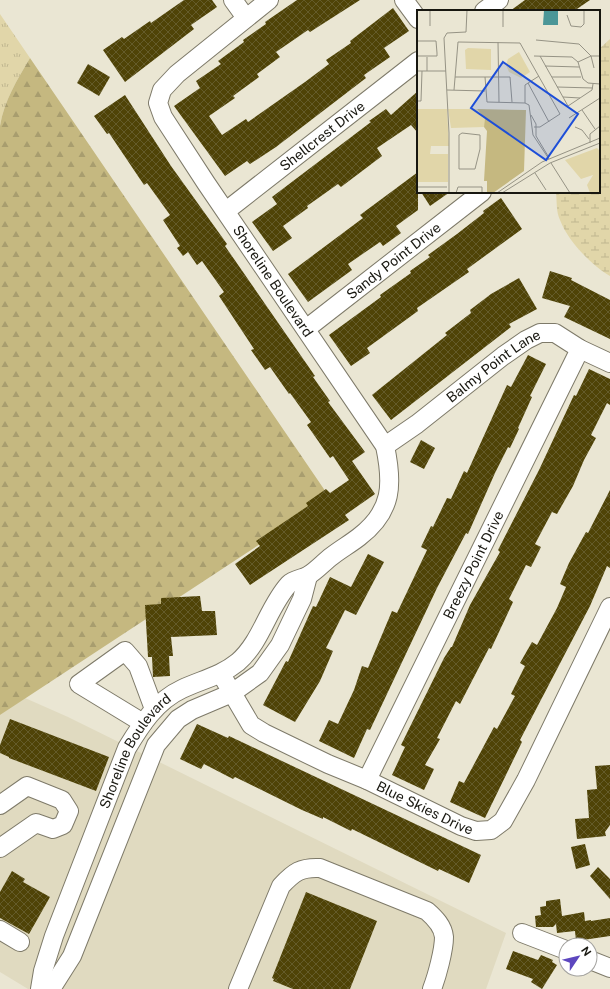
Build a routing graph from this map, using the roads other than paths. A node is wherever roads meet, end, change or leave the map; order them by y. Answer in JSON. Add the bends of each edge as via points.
{"nodes":[{"id":1,"x":234,"y":0,"type":"edge"},
{"id":2,"x":269,"y":0,"type":"edge"},
{"id":3,"x":404,"y":0,"type":"edge"},
{"id":4,"x":499,"y":0,"type":"edge"},
{"id":5,"x":485,"y":10,"type":"edge"},
{"id":6,"x":246,"y":18,"type":"junction"},
{"id":7,"x":417,"y":18,"type":"edge"},
{"id":8,"x":417,"y":62,"type":"edge"},
{"id":9,"x":481,"y":193,"type":"edge"},
{"id":10,"x":226,"y":211,"type":"junction"},
{"id":11,"x":306,"y":329,"type":"junction"},
{"id":12,"x":580,"y":349,"type":"junction"},
{"id":13,"x":610,"y":363,"type":"edge"},
{"id":14,"x":385,"y":446,"type":"junction"},
{"id":15,"x":308,"y":576,"type":"junction"},
{"id":16,"x":610,"y":607,"type":"edge"},
{"id":17,"x":221,"y":674,"type":"junction"},
{"id":18,"x":232,"y":693,"type":"junction"},
{"id":19,"x":148,"y":716,"type":"junction"},
{"id":20,"x":166,"y":733,"type":"junction"},
{"id":21,"x":367,"y":780,"type":"junction"},
{"id":22,"x":0,"y":805,"type":"edge"},
{"id":23,"x":0,"y":848,"type":"edge"},
{"id":24,"x":80,"y":871,"type":"junction"},
{"id":25,"x":101,"y":881,"type":"junction"},
{"id":26,"x":0,"y":930,"type":"edge"},
{"id":27,"x":522,"y":933,"type":"dead end"},
{"id":28,"x":20,"y":942,"type":"dead end"},
{"id":29,"x":558,"y":947,"type":"edge"},
{"id":30,"x":598,"y":963,"type":"edge"},
{"id":31,"x":610,"y":968,"type":"edge"},
{"id":32,"x":40,"y":989,"type":"edge"},
{"id":33,"x":51,"y":989,"type":"edge"},
{"id":34,"x":238,"y":989,"type":"edge"},
{"id":35,"x":432,"y":989,"type":"edge"}],
"edges":[{"from":1,"to":6,"type":"street"},
{"from":2,"to":6,"type":"street","name":"Shoreline Boulevard"},
{"from":3,"to":7,"type":"street"},
{"from":4,"to":5,"type":"street"},
{"from":6,"to":10,"type":"street","name":"Shoreline Boulevard","via":[[177,74],[162,90],[158,103],[163,117]]},
{"from":8,"to":10,"type":"street","name":"Shellcrest Drive"},
{"from":9,"to":11,"type":"street","name":"Sandy Point Drive"},
{"from":10,"to":11,"type":"street","name":"Shoreline Boulevard"},
{"from":11,"to":14,"type":"street","name":"Shoreline Boulevard"},
{"from":12,"to":13,"type":"street","name":"Balmy Point Lane"},
{"from":12,"to":14,"type":"street","name":"Balmy Point Lane","via":[[554,333],[540,333],[503,356]]},
{"from":12,"to":21,"type":"street","name":"Breezy Point Drive"},
{"from":14,"to":15,"type":"street","name":"Shoreline Boulevard","via":[[390,486],[382,514],[359,537]]},
{"from":15,"to":17,"type":"street","name":"Shoreline Boulevard","via":[[291,582],[274,605],[251,648]]},
{"from":15,"to":18,"type":"street","name":"Shoreline Boulevard","via":[[302,599],[280,645],[260,674]]},
{"from":16,"to":21,"type":"street","name":"Blue Skies Drive","via":[[526,780],[503,821],[491,830],[476,831],[461,826]]},
{"from":17,"to":18,"type":"street","name":"Blue Skies Drive"},
{"from":17,"to":19,"type":"street","name":"Shoreline Boulevard","via":[[182,689]]},
{"from":18,"to":20,"type":"street","name":"Shoreline Boulevard","via":[[192,710],[178,719]]},
{"from":18,"to":21,"type":"street","name":"Blue Skies Drive","via":[[252,725],[264,733]]},
{"from":19,"to":20,"type":"street"},
{"from":19,"to":24,"type":"street","name":"Shoreline Boulevard","via":[[127,748]]},
{"from":20,"to":25,"type":"street","name":"Shoreline Boulevard","via":[[148,761]]},
{"from":22,"to":23,"type":"street","via":[[27,786],[62,800],[69,811],[63,825],[53,829],[36,823]]},
{"from":24,"to":25,"type":"street"},
{"from":24,"to":32,"type":"street","name":"Shoreline Boulevard","via":[[54,936]]},
{"from":25,"to":33,"type":"street","name":"Shoreline Boulevard","via":[[72,956]]},
{"from":26,"to":28,"type":"street"},
{"from":27,"to":29,"type":"street"},
{"from":30,"to":31,"type":"street"},
{"from":34,"to":35,"type":"street","via":[[281,886],[292,874],[306,868],[320,868],[427,911],[435,918],[444,936]]}]}
